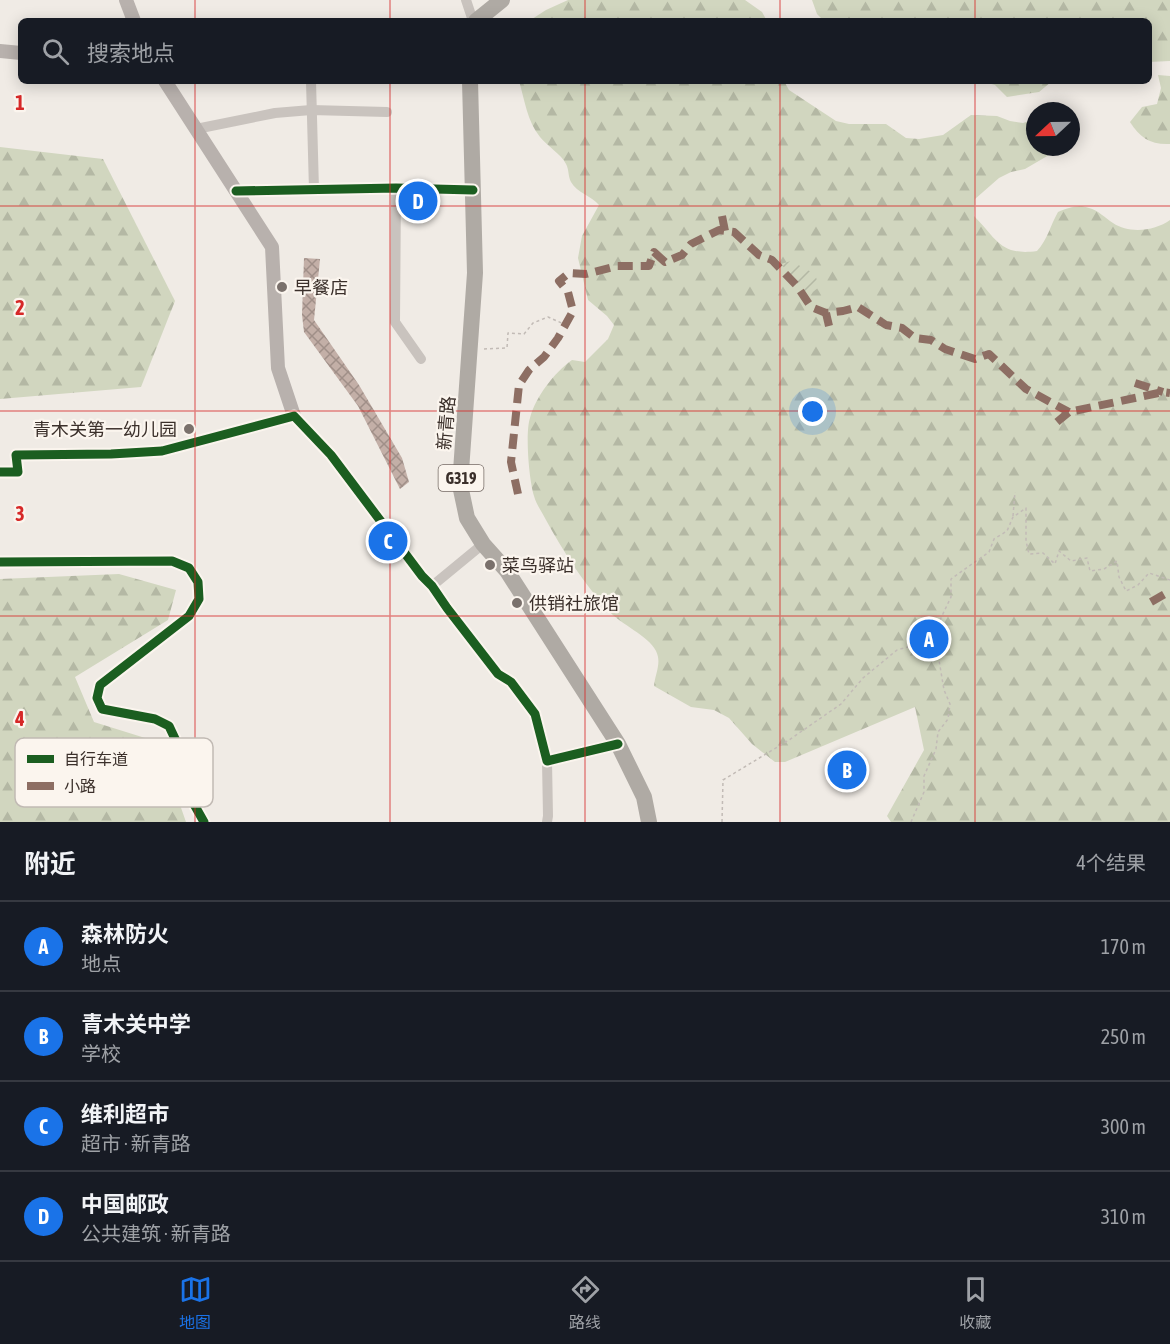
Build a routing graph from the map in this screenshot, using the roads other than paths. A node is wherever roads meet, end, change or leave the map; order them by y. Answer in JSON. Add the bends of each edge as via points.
{"nodes":[{"id":1,"x":126,"y":0,"type":"edge"},
{"id":2,"x":466,"y":0,"type":"edge"},
{"id":3,"x":502,"y":0,"type":"edge"},
{"id":4,"x":133,"y":18,"type":"edge"},
{"id":5,"x":473,"y":18,"type":"edge"},
{"id":6,"x":478,"y":18,"type":"edge"},
{"id":7,"x":0,"y":51,"type":"edge"},
{"id":8,"x":18,"y":52,"type":"edge"},
{"id":9,"x":167,"y":84,"type":"edge"},
{"id":10,"x":310,"y":84,"type":"edge"},
{"id":11,"x":470,"y":84,"type":"edge"},
{"id":12,"x":311,"y":110,"type":"junction"},
{"id":13,"x":387,"y":112,"type":"dead end"},
{"id":14,"x":196,"y":129,"type":"junction"},
{"id":15,"x":396,"y":188,"type":"junction"},
{"id":16,"x":314,"y":190,"type":"junction"},
{"id":17,"x":473,"y":190,"type":"junction"},
{"id":18,"x":236,"y":191,"type":"junction"},
{"id":19,"x":421,"y":359,"type":"dead end"},
{"id":20,"x":294,"y":416,"type":"junction"},
{"id":21,"x":0,"y":472,"type":"edge"},
{"id":22,"x":483,"y":544,"type":"junction"},
{"id":23,"x":432,"y":586,"type":"junction"},
{"id":24,"x":618,"y":744,"type":"junction"},
{"id":25,"x":547,"y":761,"type":"junction"},
{"id":26,"x":547,"y":822,"type":"edge"},
{"id":27,"x":649,"y":822,"type":"edge"}],
"edges":[{"from":1,"to":4,"type":"main road"},
{"from":2,"to":5,"type":"street"},
{"from":3,"to":6,"type":"highway"},
{"from":7,"to":8,"type":"main road"},
{"from":9,"to":14,"type":"main road"},
{"from":10,"to":12,"type":"street"},
{"from":11,"to":17,"type":"highway","name":"新青路","number":"G319"},
{"from":12,"to":13,"type":"street"},
{"from":12,"to":14,"type":"street"},
{"from":12,"to":16,"type":"street"},
{"from":14,"to":18,"type":"main road"},
{"from":15,"to":16,"type":"street"},
{"from":15,"to":17,"type":"street"},
{"from":15,"to":19,"type":"street","via":[[395,322]]},
{"from":16,"to":18,"type":"street"},
{"from":17,"to":22,"type":"highway","name":"新青路","number":"G319","via":[[475,273],[460,485],[467,518]]},
{"from":18,"to":20,"type":"main road","via":[[272,247],[278,368]]},
{"from":20,"to":21,"type":"street","via":[[162,451],[16,455],[18,472]]},
{"from":20,"to":23,"type":"street","via":[[331,455]]},
{"from":22,"to":23,"type":"street"},
{"from":22,"to":24,"type":"highway","name":"新青路","number":"G319","via":[[507,571]]},
{"from":23,"to":25,"type":"street","via":[[498,674],[511,682],[535,714]]},
{"from":24,"to":25,"type":"street"},
{"from":24,"to":27,"type":"highway","name":"新青路","number":"G319","via":[[644,797]]},
{"from":25,"to":26,"type":"street"}]}
